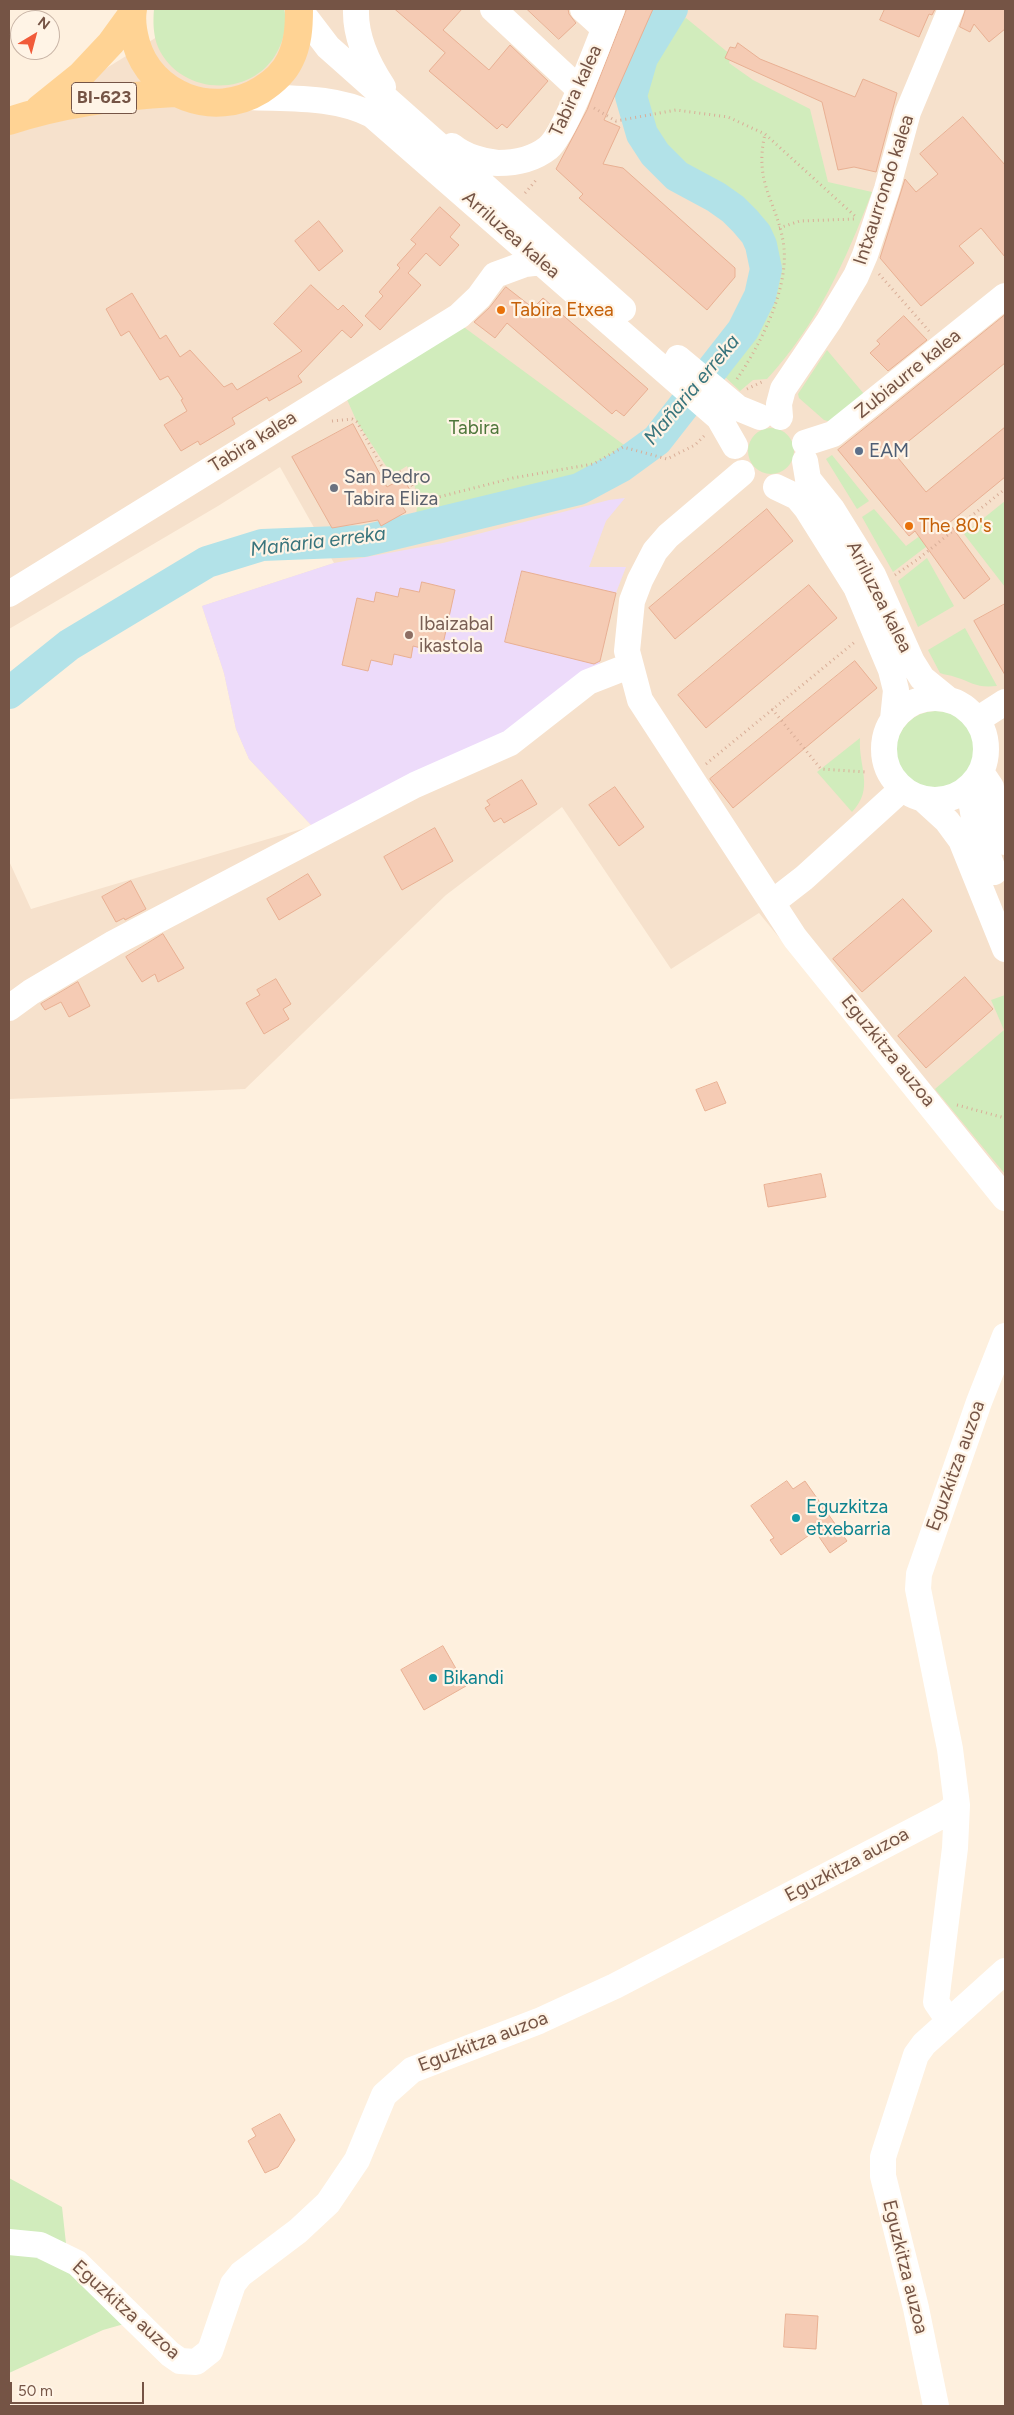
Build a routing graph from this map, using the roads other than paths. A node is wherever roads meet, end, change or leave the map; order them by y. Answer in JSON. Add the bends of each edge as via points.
{"nodes":[{"id":1,"x":299,"y":9,"type":"edge"},
{"id":2,"x":356,"y":9,"type":"edge"},
{"id":3,"x":493,"y":9,"type":"edge"},
{"id":4,"x":583,"y":9,"type":"edge"},
{"id":5,"x":951,"y":9,"type":"edge"},
{"id":6,"x":133,"y":11,"type":"edge"},
{"id":7,"x":608,"y":18,"type":"edge"},
{"id":8,"x":579,"y":89,"type":"junction"},
{"id":9,"x":175,"y":93,"type":"junction"},
{"id":10,"x":249,"y":97,"type":"junction"},
{"id":11,"x":34,"y":113,"type":"junction"},
{"id":12,"x":408,"y":118,"type":"junction"},
{"id":13,"x":9,"y":122,"type":"edge"},
{"id":14,"x":503,"y":228,"type":"junction"},
{"id":15,"x":542,"y":262,"type":"junction"},
{"id":16,"x":489,"y":282,"type":"junction"},
{"id":17,"x":1005,"y":296,"type":"edge"},
{"id":18,"x":664,"y":357,"type":"junction"},
{"id":19,"x":718,"y":391,"type":"junction"},
{"id":20,"x":770,"y":417,"type":"junction"},
{"id":21,"x":735,"y":446,"type":"junction"},
{"id":22,"x":805,"y":452,"type":"junction"},
{"id":23,"x":742,"y":473,"type":"junction"},
{"id":24,"x":776,"y":487,"type":"junction"},
{"id":25,"x":9,"y":594,"type":"edge"},
{"id":26,"x":629,"y":666,"type":"junction"},
{"id":27,"x":950,"y":700,"type":"junction"},
{"id":28,"x":1005,"y":702,"type":"edge"},
{"id":29,"x":893,"y":719,"type":"junction"},
{"id":30,"x":977,"y":720,"type":"junction"},
{"id":31,"x":985,"y":767,"type":"edge"},
{"id":32,"x":913,"y":795,"type":"junction"},
{"id":33,"x":1005,"y":842,"type":"edge"},
{"id":34,"x":1005,"y":900,"type":"edge"},
{"id":35,"x":773,"y":902,"type":"junction"},
{"id":36,"x":1005,"y":949,"type":"edge"},
{"id":37,"x":9,"y":1008,"type":"edge"},
{"id":38,"x":1005,"y":1198,"type":"edge"},
{"id":39,"x":1005,"y":1336,"type":"edge"},
{"id":40,"x":957,"y":1804,"type":"junction"},
{"id":41,"x":1005,"y":1971,"type":"edge"},
{"id":42,"x":949,"y":2021,"type":"junction"},
{"id":43,"x":9,"y":2242,"type":"edge"},
{"id":44,"x":936,"y":2406,"type":"edge"}],
"edges":[{"from":1,"to":10,"type":"main road","via":[[299,36],[289,62],[272,83]]},
{"from":1,"to":12,"type":"street","name":"Arriluzea kalea","via":[[328,47]]},
{"from":2,"to":12,"type":"street","via":[[355,26],[365,57]]},
{"from":3,"to":8,"type":"street"},
{"from":4,"to":7,"type":"street"},
{"from":5,"to":20,"type":"street","name":"Intxaurrondo kalea","via":[[908,112],[866,255],[829,321],[783,389],[779,404]]},
{"from":6,"to":9,"type":"main road","via":[[133,32],[138,51],[147,68]]},
{"from":6,"to":11,"type":"main road","number":"BI-623","via":[[111,43],[80,76]]},
{"from":7,"to":8,"type":"street","name":"Tabira kalea"},
{"from":8,"to":12,"type":"street","name":"Tabira kalea","via":[[550,147],[514,163],[489,162],[459,152],[437,134]]},
{"from":9,"to":10,"type":"main road","via":[[199,102],[224,104]]},
{"from":9,"to":11,"type":"main road","number":"BI-623","via":[[96,99]]},
{"from":10,"to":14,"type":"street","name":"Arriluzea kalea","via":[[317,100],[353,106],[366,112]]},
{"from":11,"to":13,"type":"main road","number":"BI-623"},
{"from":12,"to":18,"type":"street","name":"Arriluzea kalea"},
{"from":14,"to":15,"type":"street","name":"Arriluzea kalea"},
{"from":14,"to":16,"type":"street","via":[[505,240]]},
{"from":15,"to":16,"type":"street","via":[[504,271]]},
{"from":15,"to":18,"type":"street","name":"Arriluzea kalea"},
{"from":16,"to":25,"type":"street","name":"Tabira kalea","via":[[459,316]]},
{"from":17,"to":22,"type":"street","name":"Zubiaurre kalea","via":[[833,434]]},
{"from":18,"to":19,"type":"street","name":"Arriluzea kalea"},
{"from":19,"to":20,"type":"street","name":"Arriluzea kalea","via":[[738,408]]},
{"from":19,"to":21,"type":"street","name":"Arriluzea kalea","via":[[719,418]]},
{"from":20,"to":21,"type":"street","via":[[743,428]]},
{"from":20,"to":22,"type":"street","name":"Arriluzea kalea","via":[[796,426]]},
{"from":21,"to":23,"type":"street","name":"Arriluzea kalea"},
{"from":22,"to":24,"type":"street","via":[[794,478]]},
{"from":22,"to":27,"type":"street","name":"Arriluzea kalea","via":[[808,479],[832,508],[873,575],[912,662],[922,678]]},
{"from":23,"to":24,"type":"street","name":"Arriluzea kalea","via":[[757,484]]},
{"from":23,"to":26,"type":"street","via":[[655,551],[632,601],[626,651]]},
{"from":24,"to":29,"type":"street","name":"Arriluzea kalea","via":[[797,497],[807,509],[856,587],[891,670],[896,690]]},
{"from":26,"to":35,"type":"street","name":"Eguzkitza auzoa","via":[[640,700]]},
{"from":26,"to":37,"type":"street","via":[[588,682],[510,743],[415,784],[122,938]]},
{"from":27,"to":29,"type":"street","via":[[924,699],[901,710]]},
{"from":27,"to":30,"type":"street"},
{"from":28,"to":30,"type":"street"},
{"from":29,"to":32,"type":"street","via":[[884,740],[888,772]]},
{"from":30,"to":31,"type":"street","via":[[986,745]]},
{"from":31,"to":32,"type":"street","via":[[956,797],[940,801]]},
{"from":31,"to":33,"type":"street","via":[[991,787],[992,808]]},
{"from":31,"to":34,"type":"street","via":[[974,818]]},
{"from":32,"to":35,"type":"street"},
{"from":32,"to":36,"type":"street","via":[[948,821],[960,840]]},
{"from":35,"to":38,"type":"street","name":"Eguzkitza auzoa","via":[[796,938]]},
{"from":39,"to":40,"type":"street","name":"Eguzkitza auzoa","via":[[919,1574],[918,1589],[950,1750]]},
{"from":40,"to":42,"type":"street","name":"Eguzkitza auzoa","via":[[955,1848],[936,2002]]},
{"from":40,"to":43,"type":"street","name":"Eguzkitza auzoa","via":[[947,1813],[615,1986],[539,2021],[412,2070],[384,2095],[357,2160],[328,2203],[233,2284],[210,2351],[196,2362],[180,2361],[170,2354],[77,2263],[40,2245]]},
{"from":41,"to":42,"type":"street"},
{"from":42,"to":44,"type":"street","name":"Eguzkitza auzoa","via":[[916,2055],[883,2157],[882,2176],[916,2308]]}]}
